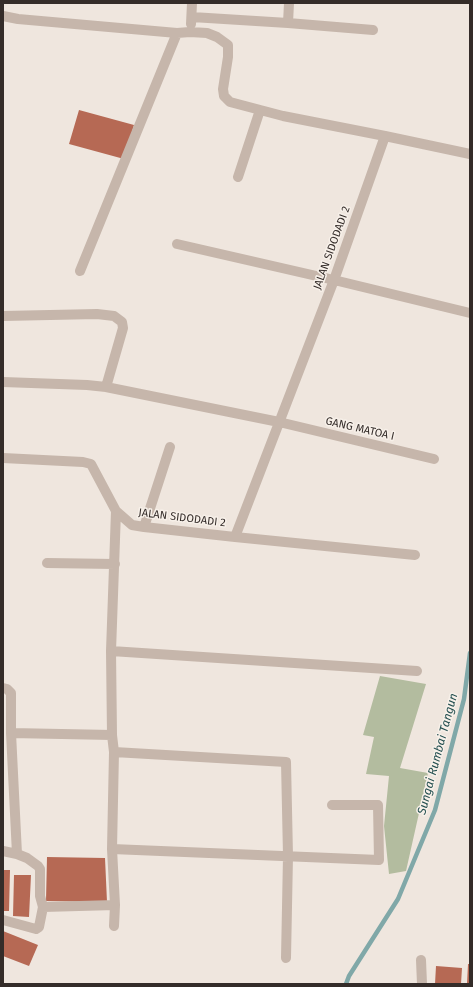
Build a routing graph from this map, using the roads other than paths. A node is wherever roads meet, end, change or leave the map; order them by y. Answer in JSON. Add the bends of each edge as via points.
{"nodes":[{"id":1,"x":192,"y":3,"type":"edge"},
{"id":2,"x":289,"y":3,"type":"edge"},
{"id":3,"x":3,"y":16,"type":"edge"},
{"id":4,"x":192,"y":17,"type":"junction"},
{"id":5,"x":288,"y":23,"type":"junction"},
{"id":6,"x":373,"y":30,"type":"dead end"},
{"id":7,"x":190,"y":32,"type":"junction"},
{"id":8,"x":177,"y":33,"type":"junction"},
{"id":9,"x":260,"y":110,"type":"junction"},
{"id":10,"x":385,"y":136,"type":"junction"},
{"id":11,"x":470,"y":154,"type":"edge"},
{"id":12,"x":238,"y":176,"type":"dead end"},
{"id":13,"x":177,"y":244,"type":"dead end"},
{"id":14,"x":80,"y":271,"type":"dead end"},
{"id":15,"x":334,"y":280,"type":"junction"},
{"id":16,"x":470,"y":313,"type":"edge"},
{"id":17,"x":3,"y":316,"type":"edge"},
{"id":18,"x":3,"y":382,"type":"edge"},
{"id":19,"x":106,"y":387,"type":"junction"},
{"id":20,"x":279,"y":422,"type":"junction"},
{"id":21,"x":170,"y":447,"type":"dead end"},
{"id":22,"x":3,"y":458,"type":"edge"},
{"id":23,"x":434,"y":459,"type":"dead end"},
{"id":24,"x":116,"y":511,"type":"junction"},
{"id":25,"x":144,"y":527,"type":"junction"},
{"id":26,"x":235,"y":537,"type":"junction"},
{"id":27,"x":415,"y":555,"type":"dead end"},
{"id":28,"x":47,"y":563,"type":"dead end"},
{"id":29,"x":115,"y":564,"type":"junction"},
{"id":30,"x":111,"y":651,"type":"junction"},
{"id":31,"x":417,"y":671,"type":"dead end"},
{"id":32,"x":3,"y":688,"type":"edge"},
{"id":33,"x":11,"y":733,"type":"junction"},
{"id":34,"x":112,"y":736,"type":"junction"},
{"id":35,"x":114,"y":752,"type":"junction"},
{"id":36,"x":332,"y":805,"type":"dead end"},
{"id":37,"x":112,"y":849,"type":"junction"},
{"id":38,"x":3,"y":851,"type":"edge"},
{"id":39,"x":17,"y":854,"type":"junction"},
{"id":40,"x":288,"y":856,"type":"junction"},
{"id":41,"x":115,"y":905,"type":"junction"},
{"id":42,"x":43,"y":907,"type":"junction"},
{"id":43,"x":3,"y":920,"type":"edge"},
{"id":44,"x":114,"y":926,"type":"dead end"},
{"id":45,"x":286,"y":958,"type":"dead end"},
{"id":46,"x":421,"y":960,"type":"dead end"},
{"id":47,"x":422,"y":984,"type":"edge"}],
"edges":[{"from":1,"to":4,"type":"street"},
{"from":2,"to":5,"type":"street"},
{"from":3,"to":8,"type":"street"},
{"from":4,"to":5,"type":"street"},
{"from":4,"to":7,"type":"street"},
{"from":5,"to":6,"type":"street"},
{"from":7,"to":8,"type":"street"},
{"from":7,"to":9,"type":"street","via":[[207,33],[228,45],[224,96],[230,102]]},
{"from":8,"to":14,"type":"street"},
{"from":9,"to":10,"type":"street"},
{"from":9,"to":12,"type":"street"},
{"from":10,"to":11,"type":"street"},
{"from":10,"to":15,"type":"street","name":"JALAN SIDODADI 2"},
{"from":13,"to":15,"type":"street"},
{"from":15,"to":16,"type":"street"},
{"from":15,"to":20,"type":"street","name":"JALAN SIDODADI 2"},
{"from":17,"to":19,"type":"street","via":[[114,316],[122,322],[123,328]]},
{"from":18,"to":19,"type":"street","name":"GANG MATOA I"},
{"from":19,"to":20,"type":"street","name":"GANG MATOA I"},
{"from":20,"to":23,"type":"street","name":"GANG MATOA I"},
{"from":20,"to":26,"type":"street","name":"JALAN SIDODADI 2"},
{"from":21,"to":25,"type":"street"},
{"from":22,"to":24,"type":"street","name":"JALAN SIDODADI 2","via":[[91,464]]},
{"from":24,"to":25,"type":"street","name":"JALAN SIDODADI 2","via":[[132,524]]},
{"from":24,"to":29,"type":"street"},
{"from":25,"to":26,"type":"street","name":"JALAN SIDODADI 2"},
{"from":26,"to":27,"type":"street"},
{"from":28,"to":29,"type":"street"},
{"from":29,"to":30,"type":"street"},
{"from":30,"to":31,"type":"street"},
{"from":30,"to":34,"type":"street"},
{"from":32,"to":33,"type":"street","via":[[11,693]]},
{"from":33,"to":34,"type":"street"},
{"from":33,"to":39,"type":"street"},
{"from":34,"to":35,"type":"street"},
{"from":35,"to":37,"type":"street"},
{"from":35,"to":40,"type":"street","via":[[286,762]]},
{"from":36,"to":40,"type":"street","via":[[378,805],[379,860]]},
{"from":37,"to":40,"type":"street"},
{"from":37,"to":41,"type":"street"},
{"from":38,"to":39,"type":"street"},
{"from":39,"to":42,"type":"street","via":[[27,858],[40,869],[40,896]]},
{"from":40,"to":45,"type":"street"},
{"from":41,"to":42,"type":"street"},
{"from":41,"to":44,"type":"street"},
{"from":42,"to":43,"type":"street","via":[[39,927],[36,929]]},
{"from":46,"to":47,"type":"street"}]}
